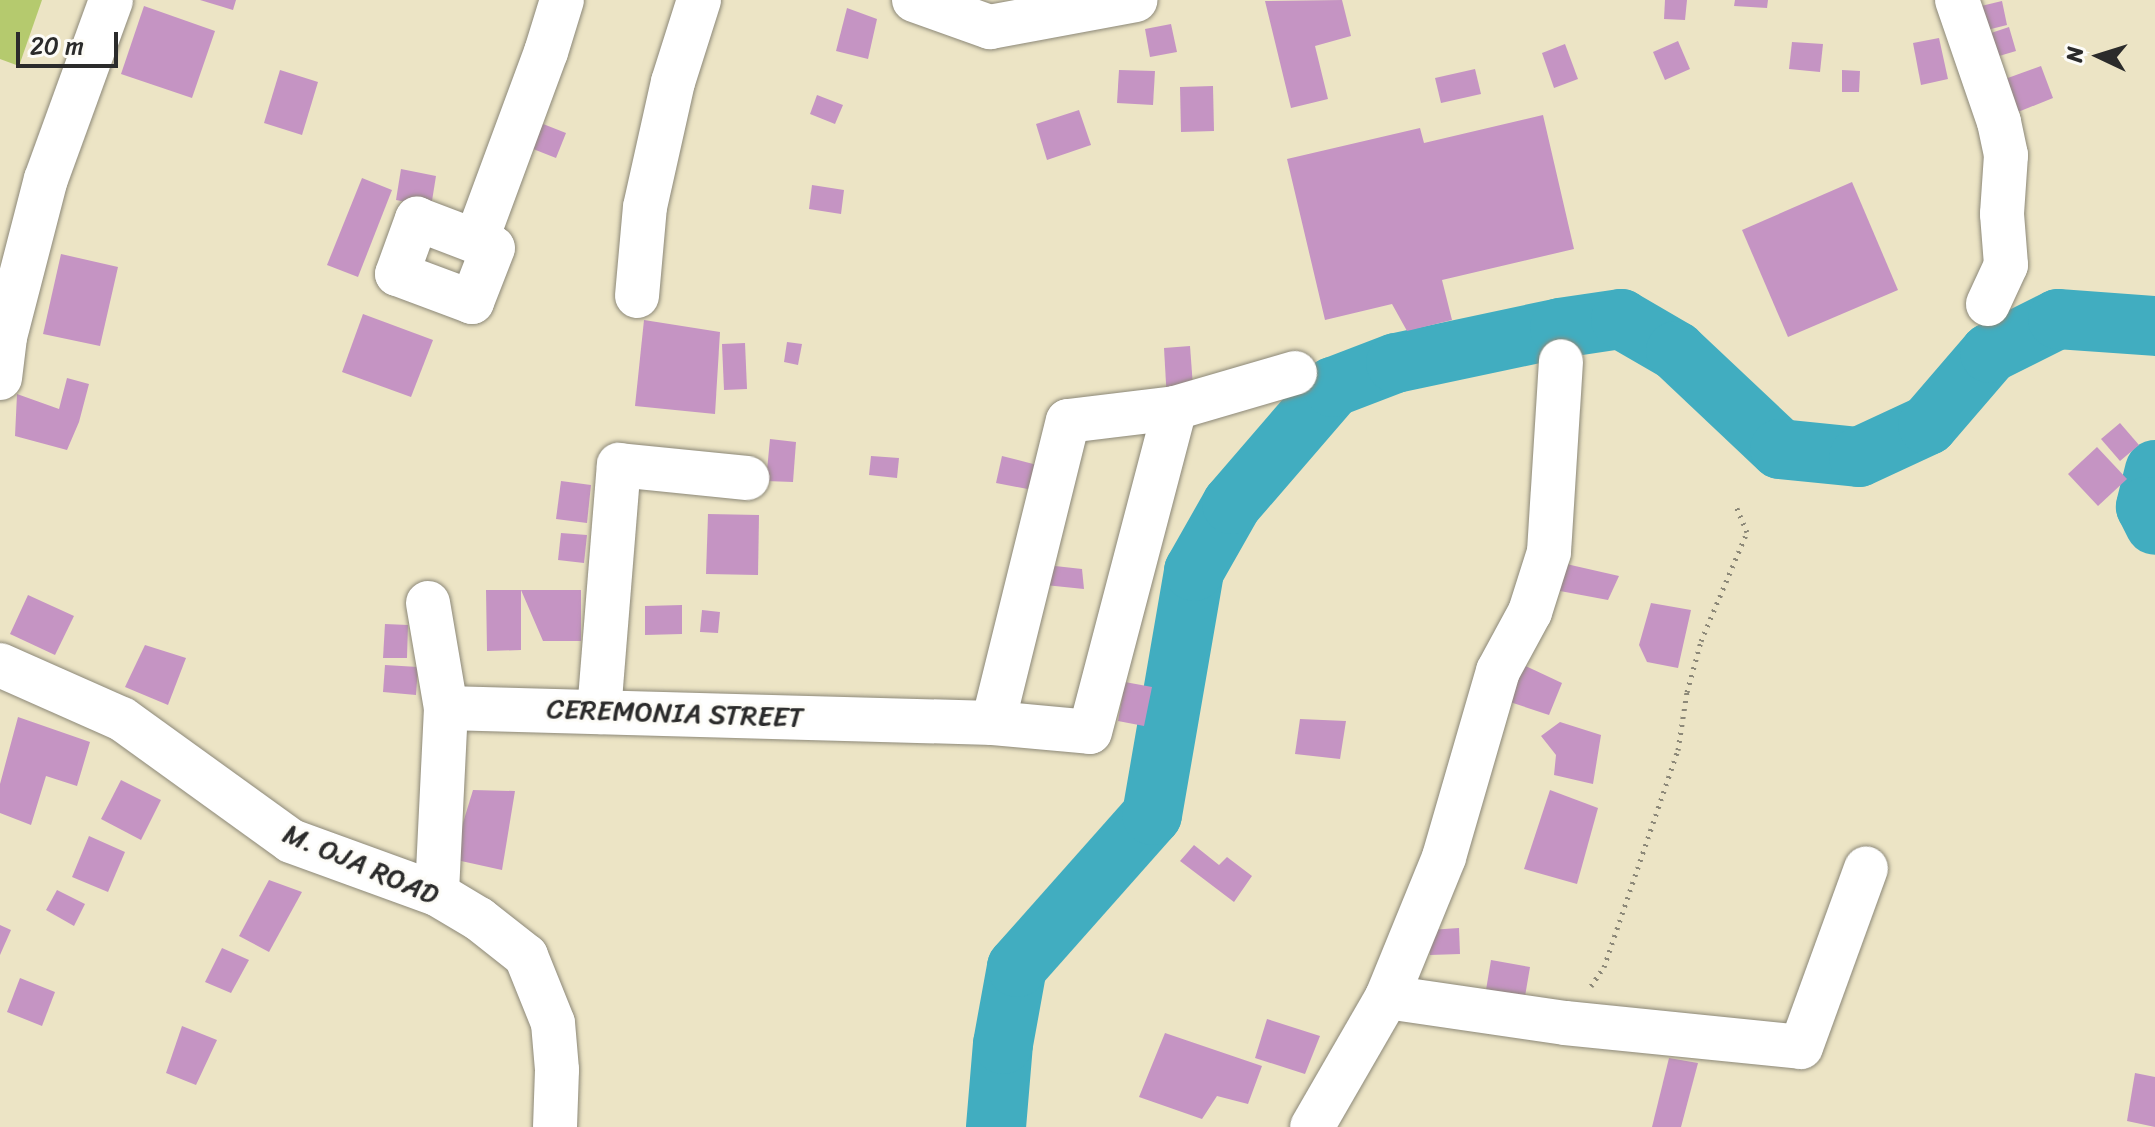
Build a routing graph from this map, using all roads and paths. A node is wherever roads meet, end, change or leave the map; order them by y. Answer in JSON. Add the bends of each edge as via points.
{"nodes":[{"id":1,"x":111,"y":0,"type":"edge"},
{"id":2,"x":562,"y":0,"type":"edge"},
{"id":3,"x":699,"y":0,"type":"edge"},
{"id":4,"x":914,"y":0,"type":"edge"},
{"id":5,"x":1136,"y":0,"type":"edge"},
{"id":6,"x":1957,"y":0,"type":"edge"},
{"id":7,"x":476,"y":241,"type":"dead end"},
{"id":8,"x":637,"y":296,"type":"dead end"},
{"id":9,"x":1988,"y":304,"type":"dead end"},
{"id":10,"x":1561,"y":361,"type":"dead end"},
{"id":11,"x":1295,"y":373,"type":"dead end"},
{"id":12,"x":0,"y":378,"type":"edge"},
{"id":13,"x":1175,"y":408,"type":"junction"},
{"id":14,"x":747,"y":478,"type":"dead end"},
{"id":15,"x":1736,"y":506,"type":"dead end"},
{"id":16,"x":428,"y":603,"type":"dead end"},
{"id":17,"x":0,"y":665,"type":"edge"},
{"id":18,"x":446,"y":708,"type":"junction"},
{"id":19,"x":599,"y":712,"type":"junction"},
{"id":20,"x":993,"y":723,"type":"junction"},
{"id":21,"x":1866,"y":868,"type":"dead end"},
{"id":22,"x":437,"y":894,"type":"junction"},
{"id":23,"x":1387,"y":997,"type":"junction"},
{"id":24,"x":1565,"y":1023,"type":"junction"},
{"id":25,"x":555,"y":1127,"type":"edge"},
{"id":26,"x":1312,"y":1127,"type":"edge"}],
"edges":[{"from":1,"to":12,"type":"street","via":[[46,179],[5,337]]},
{"from":2,"to":7,"type":"street"},
{"from":3,"to":8,"type":"street","via":[[673,82],[645,207]]},
{"from":4,"to":5,"type":"street","via":[[990,27]]},
{"from":6,"to":9,"type":"street","via":[[2006,155],[2006,265]]},
{"from":10,"to":23,"type":"street","via":[[1549,552],[1530,612],[1498,671],[1444,857]]},
{"from":11,"to":13,"type":"street"},
{"from":13,"to":20,"type":"street","via":[[1068,421]]},
{"from":13,"to":20,"type":"street","name":"CEREMONIA STREET","via":[[1090,732]]},
{"from":14,"to":19,"type":"street","via":[[619,465]]},
{"from":15,"to":24,"type":"path","via":[[1747,532],[1701,641],[1678,750],[1604,967]]},
{"from":16,"to":18,"type":"street"},
{"from":17,"to":22,"type":"street","name":"M. OJA ROAD","via":[[122,719],[291,841]]},
{"from":18,"to":19,"type":"street","name":"CEREMONIA STREET"},
{"from":18,"to":22,"type":"street"},
{"from":19,"to":20,"type":"street","name":"CEREMONIA STREET"},
{"from":21,"to":24,"type":"street","via":[[1801,1047]]},
{"from":22,"to":25,"type":"street","name":"M. OJA ROAD","via":[[526,956],[553,1023]]},
{"from":23,"to":24,"type":"street"},
{"from":23,"to":26,"type":"street"}]}
